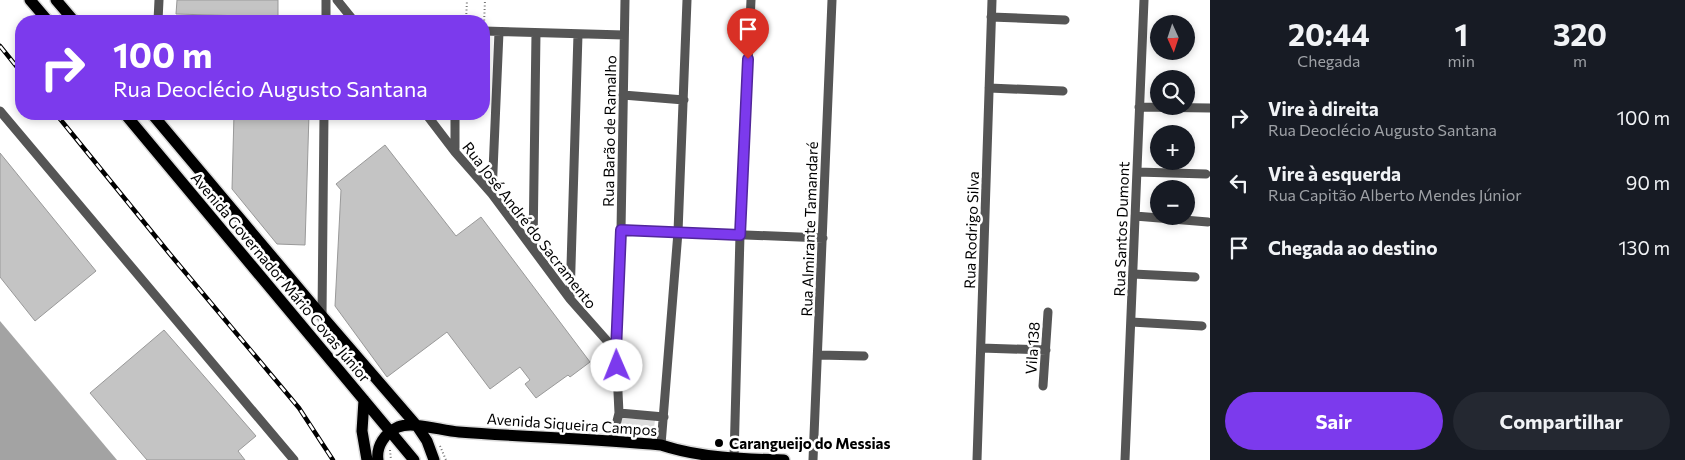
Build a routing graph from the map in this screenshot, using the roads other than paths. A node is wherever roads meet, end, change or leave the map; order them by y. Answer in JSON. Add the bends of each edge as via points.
{"nodes":[{"id":1,"x":30,"y":0,"type":"edge"},
{"id":2,"x":56,"y":0,"type":"edge"},
{"id":3,"x":159,"y":0,"type":"edge"},
{"id":4,"x":326,"y":0,"type":"edge"},
{"id":5,"x":337,"y":0,"type":"edge"},
{"id":6,"x":626,"y":0,"type":"edge"},
{"id":7,"x":687,"y":0,"type":"edge"},
{"id":8,"x":751,"y":0,"type":"edge"},
{"id":9,"x":832,"y":0,"type":"edge"},
{"id":10,"x":992,"y":0,"type":"edge"},
{"id":11,"x":1144,"y":0,"type":"edge"},
{"id":12,"x":43,"y":15,"type":"edge"},
{"id":13,"x":69,"y":15,"type":"edge"},
{"id":14,"x":158,"y":15,"type":"edge"},
{"id":15,"x":326,"y":15,"type":"edge"},
{"id":16,"x":349,"y":15,"type":"edge"},
{"id":17,"x":991,"y":17,"type":"junction"},
{"id":18,"x":1065,"y":20,"type":"dead end"},
{"id":19,"x":490,"y":31,"type":"edge"},
{"id":20,"x":499,"y":32,"type":"junction"},
{"id":21,"x":536,"y":32,"type":"junction"},
{"id":22,"x":578,"y":34,"type":"junction"},
{"id":23,"x":624,"y":35,"type":"junction"},
{"id":24,"x":989,"y":88,"type":"junction"},
{"id":25,"x":1063,"y":91,"type":"dead end"},
{"id":26,"x":623,"y":95,"type":"junction"},
{"id":27,"x":684,"y":100,"type":"junction"},
{"id":28,"x":1140,"y":107,"type":"junction"},
{"id":29,"x":1210,"y":108,"type":"edge"},
{"id":30,"x":0,"y":111,"type":"edge"},
{"id":31,"x":130,"y":120,"type":"edge"},
{"id":32,"x":158,"y":120,"type":"edge"},
{"id":33,"x":324,"y":120,"type":"edge"},
{"id":34,"x":431,"y":120,"type":"edge"},
{"id":35,"x":455,"y":120,"type":"edge"},
{"id":36,"x":455,"y":152,"type":"junction"},
{"id":37,"x":1137,"y":172,"type":"junction"},
{"id":38,"x":1206,"y":174,"type":"dead end"},
{"id":39,"x":492,"y":194,"type":"junction"},
{"id":40,"x":1135,"y":216,"type":"junction"},
{"id":41,"x":1208,"y":222,"type":"dead end"},
{"id":42,"x":621,"y":230,"type":"junction"},
{"id":43,"x":678,"y":232,"type":"junction"},
{"id":44,"x":740,"y":235,"type":"junction"},
{"id":45,"x":823,"y":238,"type":"junction"},
{"id":46,"x":533,"y":248,"type":"junction"},
{"id":47,"x":1132,"y":274,"type":"junction"},
{"id":48,"x":1195,"y":277,"type":"dead end"},
{"id":49,"x":570,"y":299,"type":"junction"},
{"id":50,"x":1048,"y":312,"type":"dead end"},
{"id":51,"x":322,"y":316,"type":"junction"},
{"id":52,"x":1130,"y":322,"type":"junction"},
{"id":53,"x":1202,"y":326,"type":"dead end"},
{"id":54,"x":980,"y":348,"type":"junction"},
{"id":55,"x":1046,"y":350,"type":"junction"},
{"id":56,"x":616,"y":351,"type":"junction"},
{"id":57,"x":818,"y":355,"type":"junction"},
{"id":58,"x":864,"y":356,"type":"dead end"},
{"id":59,"x":1044,"y":386,"type":"dead end"},
{"id":60,"x":364,"y":400,"type":"junction"},
{"id":61,"x":619,"y":413,"type":"junction"},
{"id":62,"x":664,"y":417,"type":"junction"},
{"id":63,"x":417,"y":426,"type":"junction"},
{"id":64,"x":390,"y":433,"type":"junction"},
{"id":65,"x":612,"y":441,"type":"junction"},
{"id":66,"x":661,"y":444,"type":"junction"},
{"id":67,"x":683,"y":457,"type":"edge"},
{"id":68,"x":734,"y":459,"type":"junction"},
{"id":69,"x":294,"y":460,"type":"edge"},
{"id":70,"x":367,"y":460,"type":"edge"},
{"id":71,"x":378,"y":460,"type":"edge"},
{"id":72,"x":414,"y":460,"type":"edge"},
{"id":73,"x":434,"y":460,"type":"edge"},
{"id":74,"x":784,"y":460,"type":"edge"},
{"id":75,"x":814,"y":460,"type":"edge"},
{"id":76,"x":977,"y":460,"type":"edge"},
{"id":77,"x":1125,"y":460,"type":"edge"}],
"edges":[{"from":1,"to":12,"type":"main road"},
{"from":2,"to":13,"type":"main road"},
{"from":3,"to":14,"type":"street"},
{"from":4,"to":15,"type":"street"},
{"from":5,"to":16,"type":"street"},
{"from":6,"to":23,"type":"street","name":"Rua Barão de Ramalho"},
{"from":7,"to":27,"type":"street"},
{"from":8,"to":44,"type":"street"},
{"from":9,"to":45,"type":"street","name":"Rua Almirante Tamandaré"},
{"from":10,"to":17,"type":"street","name":"Rua Rodrigo Silva"},
{"from":11,"to":28,"type":"street","name":"Rua Santos Dumont"},
{"from":17,"to":18,"type":"street"},
{"from":17,"to":24,"type":"street","name":"Rua Rodrigo Silva"},
{"from":19,"to":20,"type":"street"},
{"from":20,"to":21,"type":"street"},
{"from":20,"to":39,"type":"street"},
{"from":21,"to":22,"type":"street"},
{"from":21,"to":46,"type":"street"},
{"from":22,"to":23,"type":"street"},
{"from":22,"to":49,"type":"street"},
{"from":23,"to":26,"type":"street","name":"Rua Barão de Ramalho"},
{"from":24,"to":25,"type":"street"},
{"from":24,"to":54,"type":"street","name":"Rua Rodrigo Silva"},
{"from":26,"to":27,"type":"street"},
{"from":26,"to":42,"type":"street","name":"Rua Barão de Ramalho"},
{"from":27,"to":43,"type":"street"},
{"from":28,"to":29,"type":"street"},
{"from":28,"to":37,"type":"street","name":"Rua Santos Dumont"},
{"from":30,"to":69,"type":"street"},
{"from":31,"to":60,"type":"main road","name":"Avenida Governador Mário Covas Júnior"},
{"from":32,"to":51,"type":"main road","name":"Avenida Governador Mário Covas Júnior"},
{"from":33,"to":51,"type":"street"},
{"from":34,"to":36,"type":"street","name":"Rua José André do Sacramento"},
{"from":35,"to":36,"type":"street"},
{"from":36,"to":39,"type":"street","name":"Rua José André do Sacramento"},
{"from":37,"to":38,"type":"street"},
{"from":37,"to":40,"type":"street","name":"Rua Santos Dumont"},
{"from":39,"to":46,"type":"street","name":"Rua José André do Sacramento"},
{"from":40,"to":41,"type":"street"},
{"from":40,"to":47,"type":"street","name":"Rua Santos Dumont"},
{"from":42,"to":43,"type":"street"},
{"from":42,"to":56,"type":"street","name":"Rua Barão de Ramalho"},
{"from":43,"to":44,"type":"street"},
{"from":43,"to":62,"type":"street"},
{"from":44,"to":45,"type":"street"},
{"from":44,"to":68,"type":"street"},
{"from":45,"to":57,"type":"street","name":"Rua Almirante Tamandaré"},
{"from":46,"to":49,"type":"street","name":"Rua José André do Sacramento"},
{"from":47,"to":48,"type":"street"},
{"from":47,"to":52,"type":"street","name":"Rua Santos Dumont"},
{"from":49,"to":56,"type":"street","name":"Rua José André do Sacramento"},
{"from":50,"to":55,"type":"street","name":"Vila 138"},
{"from":51,"to":63,"type":"main road","name":"Avenida Governador Mário Covas Júnior"},
{"from":52,"to":53,"type":"street"},
{"from":52,"to":77,"type":"street","name":"Rua Santos Dumont"},
{"from":54,"to":55,"type":"street"},
{"from":54,"to":76,"type":"street","name":"Rua Rodrigo Silva"},
{"from":55,"to":59,"type":"street","name":"Vila 138"},
{"from":56,"to":61,"type":"street","name":"Rua Barão de Ramalho"},
{"from":57,"to":58,"type":"street"},
{"from":57,"to":75,"type":"street","name":"Rua Almirante Tamandaré"},
{"from":60,"to":64,"type":"main road","name":"Avenida Governador Mário Covas Júnior"},
{"from":60,"to":70,"type":"main road","via":[[362,431]]},
{"from":61,"to":62,"type":"street"},
{"from":61,"to":65,"type":"street","name":"Rua Barão de Ramalho"},
{"from":62,"to":66,"type":"street"},
{"from":63,"to":64,"type":"main road","via":[[399,427]]},
{"from":63,"to":65,"type":"main road","name":"Avenida Siqueira Campos","via":[[456,432]]},
{"from":63,"to":73,"type":"main road","name":"Avenida Governador Mário Covas Júnior"},
{"from":64,"to":71,"type":"main road","via":[[381,441]]},
{"from":64,"to":72,"type":"main road","name":"Avenida Governador Mário Covas Júnior"},
{"from":65,"to":66,"type":"main road","name":"Avenida Siqueira Campos"},
{"from":66,"to":67,"type":"main road","name":"Avenida Siqueira Campos"},
{"from":67,"to":68,"type":"main road","name":"Avenida Siqueira Campos"},
{"from":68,"to":74,"type":"main road","name":"Avenida Siqueira Campos"}]}
